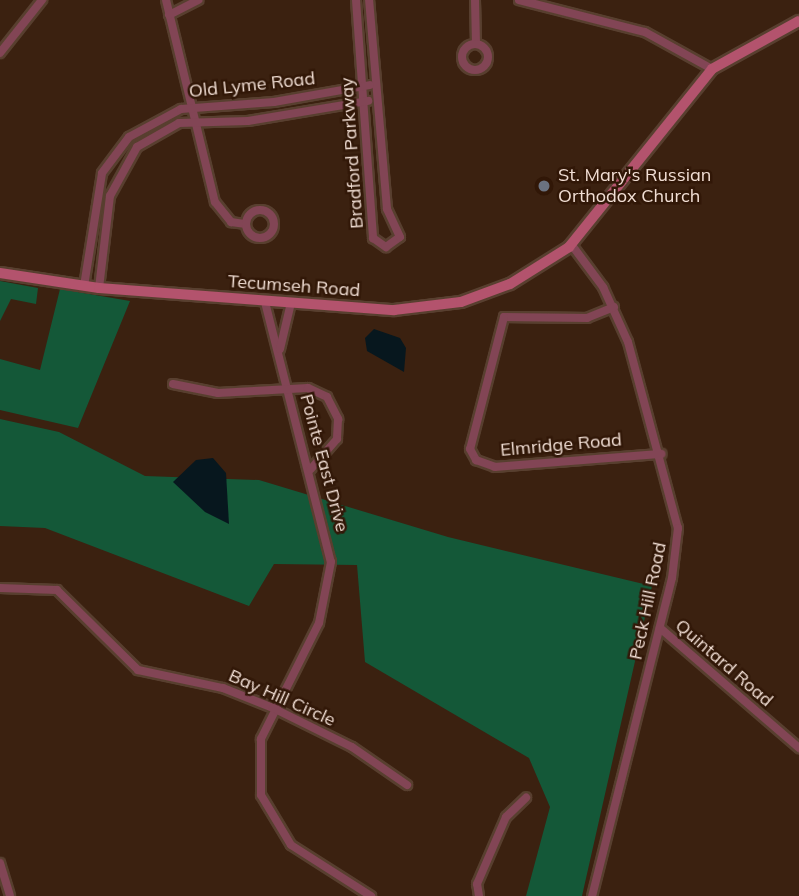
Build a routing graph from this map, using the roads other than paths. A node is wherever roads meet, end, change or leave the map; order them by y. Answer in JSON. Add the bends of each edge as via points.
{"nodes":[{"id":1,"x":42,"y":0,"type":"edge"},
{"id":2,"x":166,"y":0,"type":"edge"},
{"id":3,"x":198,"y":0,"type":"edge"},
{"id":4,"x":355,"y":0,"type":"edge"},
{"id":5,"x":369,"y":0,"type":"edge"},
{"id":6,"x":475,"y":0,"type":"edge"},
{"id":7,"x":519,"y":0,"type":"edge"},
{"id":8,"x":577,"y":0,"type":"edge"},
{"id":9,"x":574,"y":10,"type":"junction"},
{"id":10,"x":169,"y":15,"type":"junction"},
{"id":11,"x":799,"y":21,"type":"edge"},
{"id":12,"x":476,"y":43,"type":"dead end"},
{"id":13,"x":0,"y":53,"type":"edge"},
{"id":14,"x":712,"y":69,"type":"junction"},
{"id":15,"x":378,"y":83,"type":"junction"},
{"id":16,"x":365,"y":86,"type":"junction"},
{"id":17,"x":379,"y":99,"type":"junction"},
{"id":18,"x":366,"y":101,"type":"junction"},
{"id":19,"x":192,"y":107,"type":"junction"},
{"id":20,"x":195,"y":120,"type":"junction"},
{"id":21,"x":246,"y":224,"type":"dead end"},
{"id":22,"x":572,"y":244,"type":"junction"},
{"id":23,"x":0,"y":273,"type":"edge"},
{"id":24,"x":84,"y":286,"type":"junction"},
{"id":25,"x":99,"y":288,"type":"junction"},
{"id":26,"x":265,"y":302,"type":"junction"},
{"id":27,"x":291,"y":303,"type":"junction"},
{"id":28,"x":614,"y":307,"type":"junction"},
{"id":29,"x":280,"y":349,"type":"junction"},
{"id":30,"x":173,"y":384,"type":"dead end"},
{"id":31,"x":288,"y":389,"type":"junction"},
{"id":32,"x":661,"y":454,"type":"junction"},
{"id":33,"x":311,"y":470,"type":"junction"},
{"id":34,"x":0,"y":588,"type":"edge"},
{"id":35,"x":660,"y":628,"type":"junction"},
{"id":36,"x":273,"y":708,"type":"junction"},
{"id":37,"x":799,"y":748,"type":"edge"},
{"id":38,"x":407,"y":785,"type":"dead end"},
{"id":39,"x":526,"y":798,"type":"dead end"},
{"id":40,"x":0,"y":863,"type":"edge"},
{"id":41,"x":10,"y":896,"type":"edge"},
{"id":42,"x":371,"y":896,"type":"edge"},
{"id":43,"x":479,"y":896,"type":"edge"},
{"id":44,"x":592,"y":896,"type":"edge"}],
"edges":[{"from":1,"to":13,"type":"street"},
{"from":2,"to":10,"type":"street"},
{"from":3,"to":10,"type":"street"},
{"from":4,"to":16,"type":"street","name":"Bradford Parkway"},
{"from":5,"to":15,"type":"street","name":"Bradford Parkway"},
{"from":6,"to":12,"type":"street"},
{"from":7,"to":9,"type":"street"},
{"from":8,"to":9,"type":"street"},
{"from":9,"to":14,"type":"street","via":[[645,32]]},
{"from":10,"to":19,"type":"street"},
{"from":11,"to":14,"type":"street"},
{"from":14,"to":22,"type":"street","name":"Tecumseh Road"},
{"from":15,"to":16,"type":"street","name":"Old Lyme Road"},
{"from":15,"to":17,"type":"street","name":"Bradford Parkway"},
{"from":16,"to":18,"type":"street","name":"Bradford Parkway"},
{"from":16,"to":19,"type":"street","name":"Old Lyme Road","via":[[274,103]]},
{"from":17,"to":18,"type":"street","name":"Old Lyme Road"},
{"from":17,"to":18,"type":"street","name":"Bradford Parkway","via":[[387,209],[400,237],[391,246],[373,238]]},
{"from":18,"to":20,"type":"street","name":"Old Lyme Road","via":[[248,121]]},
{"from":19,"to":20,"type":"street"},
{"from":19,"to":24,"type":"street","name":"Old Lyme Road","via":[[147,124],[112,156],[94,202]]},
{"from":20,"to":21,"type":"street","via":[[215,202],[231,222]]},
{"from":20,"to":25,"type":"street","name":"Old Lyme Road","via":[[158,132],[118,173]]},
{"from":22,"to":27,"type":"street","name":"Tecumseh Road","via":[[510,284],[461,302],[394,310]]},
{"from":22,"to":28,"type":"street","name":"Peck Hill Road"},
{"from":23,"to":24,"type":"street","name":"Tecumseh Road"},
{"from":24,"to":25,"type":"street","name":"Tecumseh Road"},
{"from":25,"to":26,"type":"street","name":"Tecumseh Road"},
{"from":26,"to":27,"type":"street","name":"Tecumseh Road"},
{"from":26,"to":29,"type":"street","name":"Pointe East Drive"},
{"from":27,"to":29,"type":"street","name":"Pointe East Drive"},
{"from":28,"to":32,"type":"street","name":"Peck Hill Road"},
{"from":28,"to":32,"type":"street","name":"Elmridge Road","via":[[587,317],[504,317],[470,449],[477,460],[495,467]]},
{"from":29,"to":31,"type":"street","name":"Pointe East Drive"},
{"from":30,"to":31,"type":"street","via":[[219,393]]},
{"from":31,"to":33,"type":"street","name":"Pointe East Drive"},
{"from":31,"to":33,"type":"street","via":[[314,390],[336,411],[337,439]]},
{"from":32,"to":35,"type":"street","name":"Peck Hill Road","via":[[678,528]]},
{"from":33,"to":36,"type":"street","name":"Pointe East Drive","via":[[329,540],[331,577],[319,623]]},
{"from":34,"to":36,"type":"street","name":"Bay Hill Circle","via":[[57,590],[138,670],[223,688]]},
{"from":35,"to":37,"type":"street","name":"Quintard Road"},
{"from":35,"to":44,"type":"street","name":"Peck Hill Road"},
{"from":36,"to":38,"type":"street","name":"Bay Hill Circle","via":[[352,747]]},
{"from":36,"to":42,"type":"street","name":"Pointe East Drive","via":[[258,755],[269,816],[300,853]]},
{"from":39,"to":43,"type":"street","via":[[506,817],[477,884]]},
{"from":40,"to":41,"type":"street"}]}
